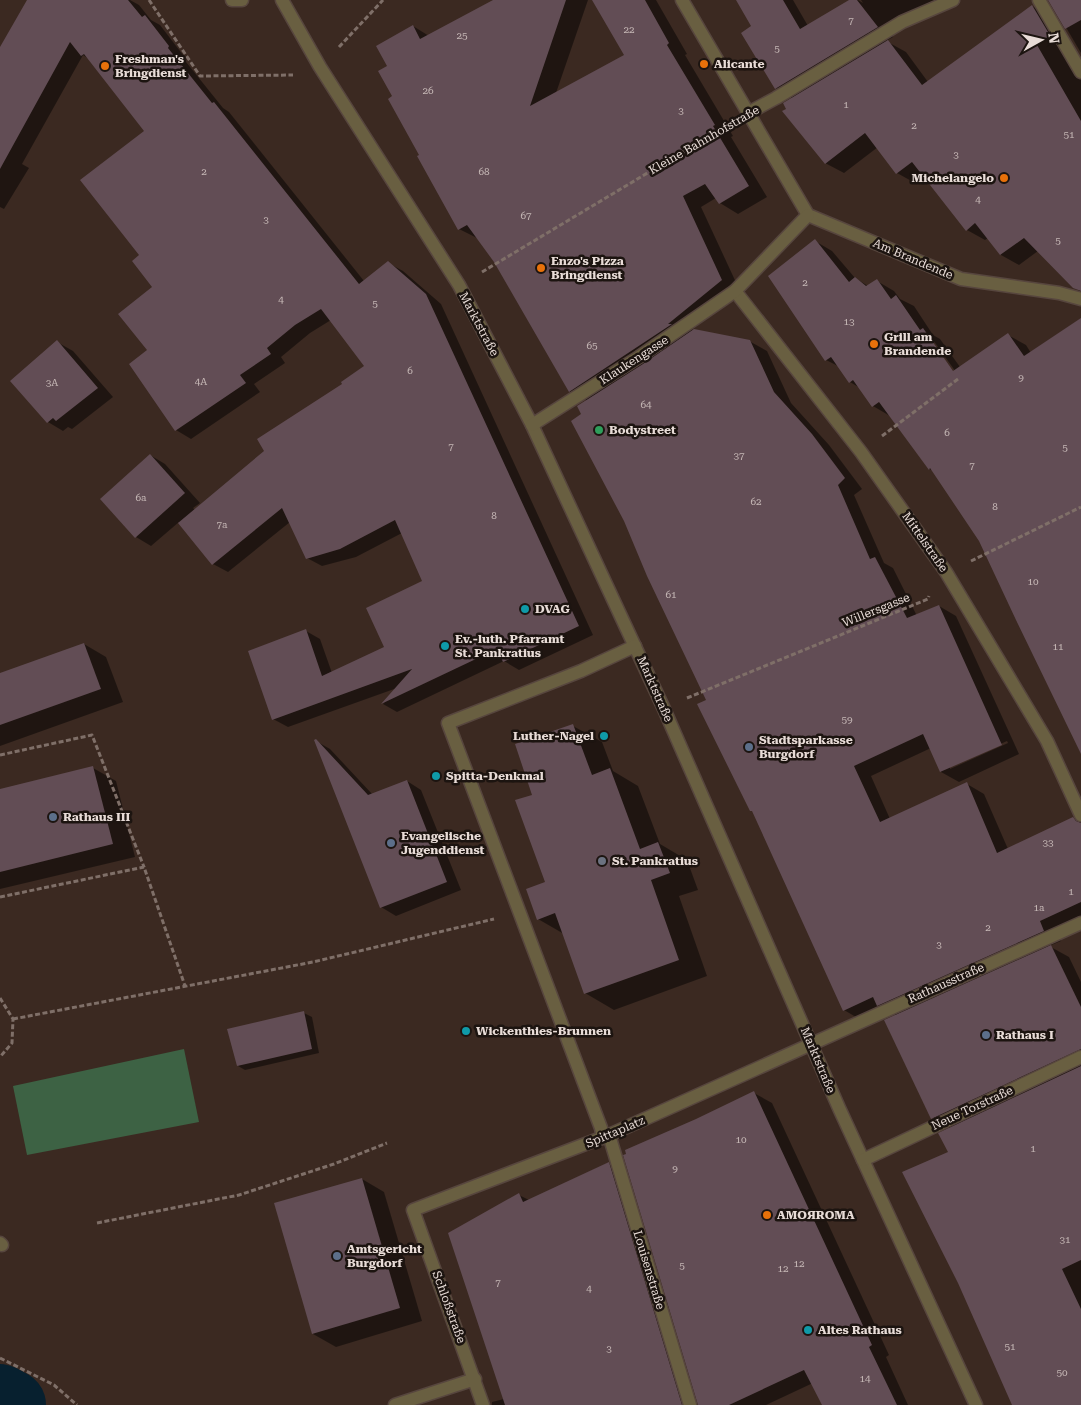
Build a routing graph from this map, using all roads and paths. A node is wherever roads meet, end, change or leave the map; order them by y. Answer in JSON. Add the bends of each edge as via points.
{"nodes":[{"id":1,"x":148,"y":0,"type":"edge"},
{"id":2,"x":232,"y":0,"type":"edge"},
{"id":3,"x":242,"y":0,"type":"edge"},
{"id":4,"x":282,"y":0,"type":"edge"},
{"id":5,"x":384,"y":0,"type":"edge"},
{"id":6,"x":682,"y":0,"type":"edge"},
{"id":7,"x":953,"y":0,"type":"edge"},
{"id":8,"x":1039,"y":0,"type":"edge"},
{"id":9,"x":320,"y":67,"type":"junction"},
{"id":10,"x":1081,"y":72,"type":"edge"},
{"id":11,"x":748,"y":113,"type":"junction"},
{"id":12,"x":808,"y":215,"type":"junction"},
{"id":13,"x":458,"y":285,"type":"junction"},
{"id":14,"x":735,"y":291,"type":"junction"},
{"id":15,"x":1081,"y":299,"type":"edge"},
{"id":16,"x":958,"y":379,"type":"dead end"},
{"id":17,"x":532,"y":425,"type":"junction"},
{"id":18,"x":861,"y":452,"type":"junction"},
{"id":19,"x":1081,"y":507,"type":"edge"},
{"id":20,"x":946,"y":572,"type":"junction"},
{"id":21,"x":635,"y":646,"type":"junction"},
{"id":22,"x":664,"y":709,"type":"junction"},
{"id":23,"x":0,"y":755,"type":"edge"},
{"id":24,"x":1081,"y":815,"type":"edge"},
{"id":25,"x":144,"y":867,"type":"junction"},
{"id":26,"x":0,"y":897,"type":"edge"},
{"id":27,"x":519,"y":913,"type":"junction"},
{"id":28,"x":1081,"y":923,"type":"edge"},
{"id":29,"x":184,"y":986,"type":"junction"},
{"id":30,"x":0,"y":998,"type":"edge"},
{"id":31,"x":13,"y":1018,"type":"junction"},
{"id":32,"x":811,"y":1043,"type":"junction"},
{"id":33,"x":0,"y":1057,"type":"edge"},
{"id":34,"x":1081,"y":1057,"type":"edge"},
{"id":35,"x":606,"y":1136,"type":"junction"},
{"id":36,"x":387,"y":1143,"type":"dead end"},
{"id":37,"x":863,"y":1160,"type":"junction"},
{"id":38,"x":413,"y":1210,"type":"joint"},
{"id":39,"x":96,"y":1223,"type":"dead end"},
{"id":40,"x":0,"y":1358,"type":"edge"},
{"id":41,"x":475,"y":1379,"type":"junction"},
{"id":42,"x":77,"y":1405,"type":"edge"},
{"id":43,"x":395,"y":1405,"type":"edge"},
{"id":44,"x":483,"y":1405,"type":"edge"},
{"id":45,"x":690,"y":1405,"type":"edge"},
{"id":46,"x":976,"y":1405,"type":"edge"}],
"edges":[{"from":1,"to":9,"type":"path","via":[[200,76],[293,76]]},
{"from":2,"to":3,"type":"street"},
{"from":4,"to":9,"type":"street","name":"Marktstraße"},
{"from":5,"to":9,"type":"path"},
{"from":6,"to":11,"type":"street"},
{"from":7,"to":11,"type":"street","name":"Kleine Bahnhofstraße","via":[[902,22]]},
{"from":8,"to":10,"type":"street"},
{"from":9,"to":13,"type":"street","name":"Marktstraße"},
{"from":11,"to":12,"type":"street"},
{"from":11,"to":13,"type":"path","name":"Kleine Bahnhofstraße"},
{"from":12,"to":14,"type":"street"},
{"from":12,"to":15,"type":"street","name":"Am Brandende","via":[[961,279]]},
{"from":13,"to":17,"type":"street","name":"Marktstraße"},
{"from":14,"to":17,"type":"street","name":"Klaukengasse","via":[[639,358]]},
{"from":14,"to":18,"type":"street","name":"Mittelstraße"},
{"from":16,"to":18,"type":"path"},
{"from":17,"to":21,"type":"street","name":"Marktstraße"},
{"from":18,"to":20,"type":"street","name":"Mittelstraße"},
{"from":19,"to":20,"type":"path"},
{"from":20,"to":22,"type":"path","name":"Willersgasse","via":[[928,599]]},
{"from":20,"to":24,"type":"street","name":"Mittelstraße","via":[[1047,741]]},
{"from":21,"to":22,"type":"street","name":"Marktstraße"},
{"from":21,"to":27,"type":"street","name":"Louisenstraße","via":[[581,671],[448,723]]},
{"from":22,"to":32,"type":"street","name":"Marktstraße"},
{"from":23,"to":25,"type":"path","via":[[92,735]]},
{"from":25,"to":26,"type":"path"},
{"from":25,"to":29,"type":"path"},
{"from":27,"to":29,"type":"path","via":[[313,962]]},
{"from":27,"to":35,"type":"street","name":"Louisenstraße"},
{"from":28,"to":32,"type":"street","name":"Rathausstraße"},
{"from":29,"to":31,"type":"path"},
{"from":30,"to":31,"type":"path"},
{"from":31,"to":33,"type":"path","via":[[12,1043]]},
{"from":32,"to":35,"type":"street","name":"Spittaplatz"},
{"from":32,"to":37,"type":"street","name":"Marktstraße"},
{"from":34,"to":37,"type":"street","name":"Neue Torstraße"},
{"from":35,"to":38,"type":"street","name":"Spittaplatz"},
{"from":35,"to":45,"type":"street","name":"Louisenstraße"},
{"from":36,"to":39,"type":"path","via":[[239,1195]]},
{"from":37,"to":46,"type":"street","name":"Marktstraße"},
{"from":38,"to":41,"type":"street","name":"Schloßstraße"},
{"from":40,"to":42,"type":"path","via":[[54,1385]]},
{"from":41,"to":43,"type":"street"},
{"from":41,"to":44,"type":"street","name":"Schloßstraße"}]}
